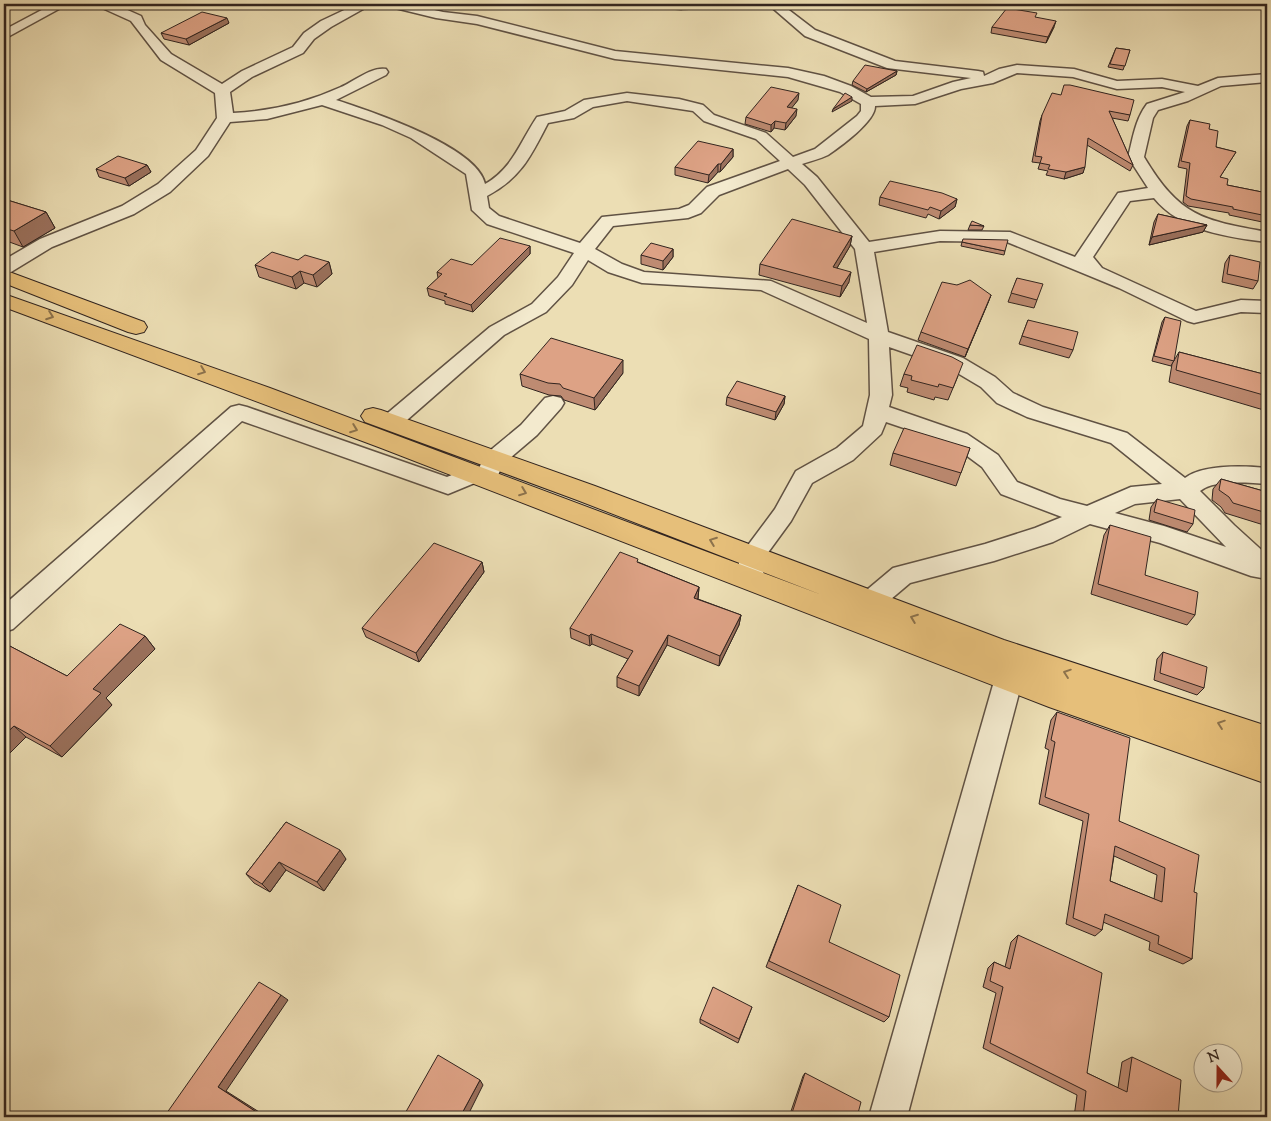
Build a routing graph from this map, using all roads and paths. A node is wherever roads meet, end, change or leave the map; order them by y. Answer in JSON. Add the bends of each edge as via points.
{"nodes":[{"id":1,"x":62,"y":4,"type":"edge"},
{"id":2,"x":104,"y":4,"type":"edge"},
{"id":3,"x":366,"y":4,"type":"edge"},
{"id":4,"x":395,"y":4,"type":"edge"},
{"id":5,"x":670,"y":4,"type":"edge"},
{"id":6,"x":695,"y":4,"type":"edge"},
{"id":7,"x":774,"y":4,"type":"edge"},
{"id":8,"x":4,"y":36,"type":"edge"},
{"id":9,"x":381,"y":72,"type":"dead end"},
{"id":10,"x":995,"y":77,"type":"junction"},
{"id":11,"x":1267,"y":78,"type":"edge"},
{"id":12,"x":1199,"y":90,"type":"junction"},
{"id":13,"x":222,"y":91,"type":"junction"},
{"id":14,"x":324,"y":101,"type":"junction"},
{"id":15,"x":868,"y":102,"type":"junction"},
{"id":16,"x":225,"y":118,"type":"junction"},
{"id":17,"x":791,"y":162,"type":"junction"},
{"id":18,"x":1158,"y":192,"type":"junction"},
{"id":19,"x":480,"y":193,"type":"junction"},
{"id":20,"x":1267,"y":237,"type":"edge"},
{"id":21,"x":864,"y":248,"type":"junction"},
{"id":22,"x":584,"y":251,"type":"junction"},
{"id":23,"x":4,"y":268,"type":"edge"},
{"id":24,"x":1095,"y":271,"type":"junction"},
{"id":25,"x":4,"y":276,"type":"edge"},
{"id":26,"x":4,"y":300,"type":"edge"},
{"id":27,"x":1267,"y":307,"type":"edge"},
{"id":28,"x":879,"y":336,"type":"junction"},
{"id":29,"x":553,"y":403,"type":"dead end"},
{"id":30,"x":877,"y":411,"type":"junction"},
{"id":31,"x":391,"y":422,"type":"junction"},
{"id":32,"x":485,"y":470,"type":"junction"},
{"id":33,"x":1267,"y":476,"type":"edge"},
{"id":34,"x":1185,"y":490,"type":"junction"},
{"id":35,"x":1090,"y":516,"type":"junction"},
{"id":36,"x":751,"y":567,"type":"junction"},
{"id":37,"x":1267,"y":570,"type":"edge"},
{"id":38,"x":871,"y":613,"type":"junction"},
{"id":39,"x":4,"y":621,"type":"edge"},
{"id":40,"x":1009,"y":678,"type":"junction"},
{"id":41,"x":1267,"y":740,"type":"edge"},
{"id":42,"x":1267,"y":769,"type":"edge"},
{"id":43,"x":888,"y":1117,"type":"edge"}],
"edges":[{"from":1,"to":8,"type":"street"},
{"from":2,"to":13,"type":"street","via":[[135,18],[138,26],[166,58]]},
{"from":3,"to":13,"type":"street","via":[[326,24],[309,36],[298,50],[247,74]]},
{"from":4,"to":15,"type":"street","via":[[475,20],[581,49],[636,58],[772,70],[841,86]]},
{"from":5,"to":6,"type":"street"},
{"from":7,"to":10,"type":"street","via":[[810,33],[892,65]]},
{"from":9,"to":14,"type":"street"},
{"from":10,"to":12,"type":"street","via":[[1017,69],[1033,69],[1074,73],[1117,85],[1162,83]]},
{"from":10,"to":15,"type":"street","via":[[958,85],[915,100]]},
{"from":11,"to":12,"type":"street","via":[[1218,82]]},
{"from":12,"to":18,"type":"street","via":[[1152,107],[1145,118],[1136,157]]},
{"from":13,"to":16,"type":"street"},
{"from":14,"to":16,"type":"street","via":[[277,114]]},
{"from":14,"to":19,"type":"street","via":[[416,135],[472,171]]},
{"from":15,"to":17,"type":"street","via":[[868,111],[863,119],[821,152]]},
{"from":16,"to":23,"type":"street","via":[[202,153],[164,188],[128,210],[46,243]]},
{"from":17,"to":19,"type":"street","via":[[761,136],[709,118],[698,108],[627,97],[589,103],[569,115],[542,120],[512,173]]},
{"from":17,"to":21,"type":"street"},
{"from":17,"to":22,"type":"street","via":[[713,191],[695,209],[682,214],[608,221]]},
{"from":18,"to":20,"type":"street","via":[[1183,216],[1200,224]]},
{"from":18,"to":24,"type":"street","via":[[1124,197],[1092,240],[1084,257]]},
{"from":19,"to":22,"type":"street","via":[[481,210],[493,220]]},
{"from":21,"to":24,"type":"street","via":[[940,236],[1010,237]]},
{"from":21,"to":28,"type":"street"},
{"from":22,"to":28,"type":"street","via":[[615,268],[642,276],[764,285]]},
{"from":22,"to":31,"type":"street","via":[[565,281],[539,308],[497,331]]},
{"from":24,"to":27,"type":"street","via":[[1194,317],[1241,306]]},
{"from":25,"to":31,"type":"main road"},
{"from":26,"to":32,"type":"main road","one_way":true},
{"from":28,"to":30,"type":"street","via":[[881,395]]},
{"from":28,"to":34,"type":"street","via":[[956,362],[988,382],[1005,398],[1035,412],[1119,438]]},
{"from":29,"to":32,"type":"street"},
{"from":30,"to":35,"type":"street","via":[[959,439],[990,460],[1008,488]]},
{"from":30,"to":36,"type":"street","via":[[873,429],[845,454],[804,477]]},
{"from":31,"to":32,"type":"main road"},
{"from":32,"to":36,"type":"main road"},
{"from":32,"to":39,"type":"street","via":[[448,486],[239,412]]},
{"from":33,"to":34,"type":"street","via":[[1236,474],[1198,480]]},
{"from":34,"to":35,"type":"street","via":[[1131,496]]},
{"from":34,"to":37,"type":"street"},
{"from":35,"to":37,"type":"street","via":[[1164,535]]},
{"from":35,"to":38,"type":"street","via":[[985,554],[902,575]]},
{"from":36,"to":38,"type":"main road"},
{"from":38,"to":40,"type":"main road"},
{"from":41,"to":38,"type":"main road","one_way":true,"via":[[998,650]]},
{"from":40,"to":42,"type":"main road"},
{"from":40,"to":43,"type":"street"}]}
